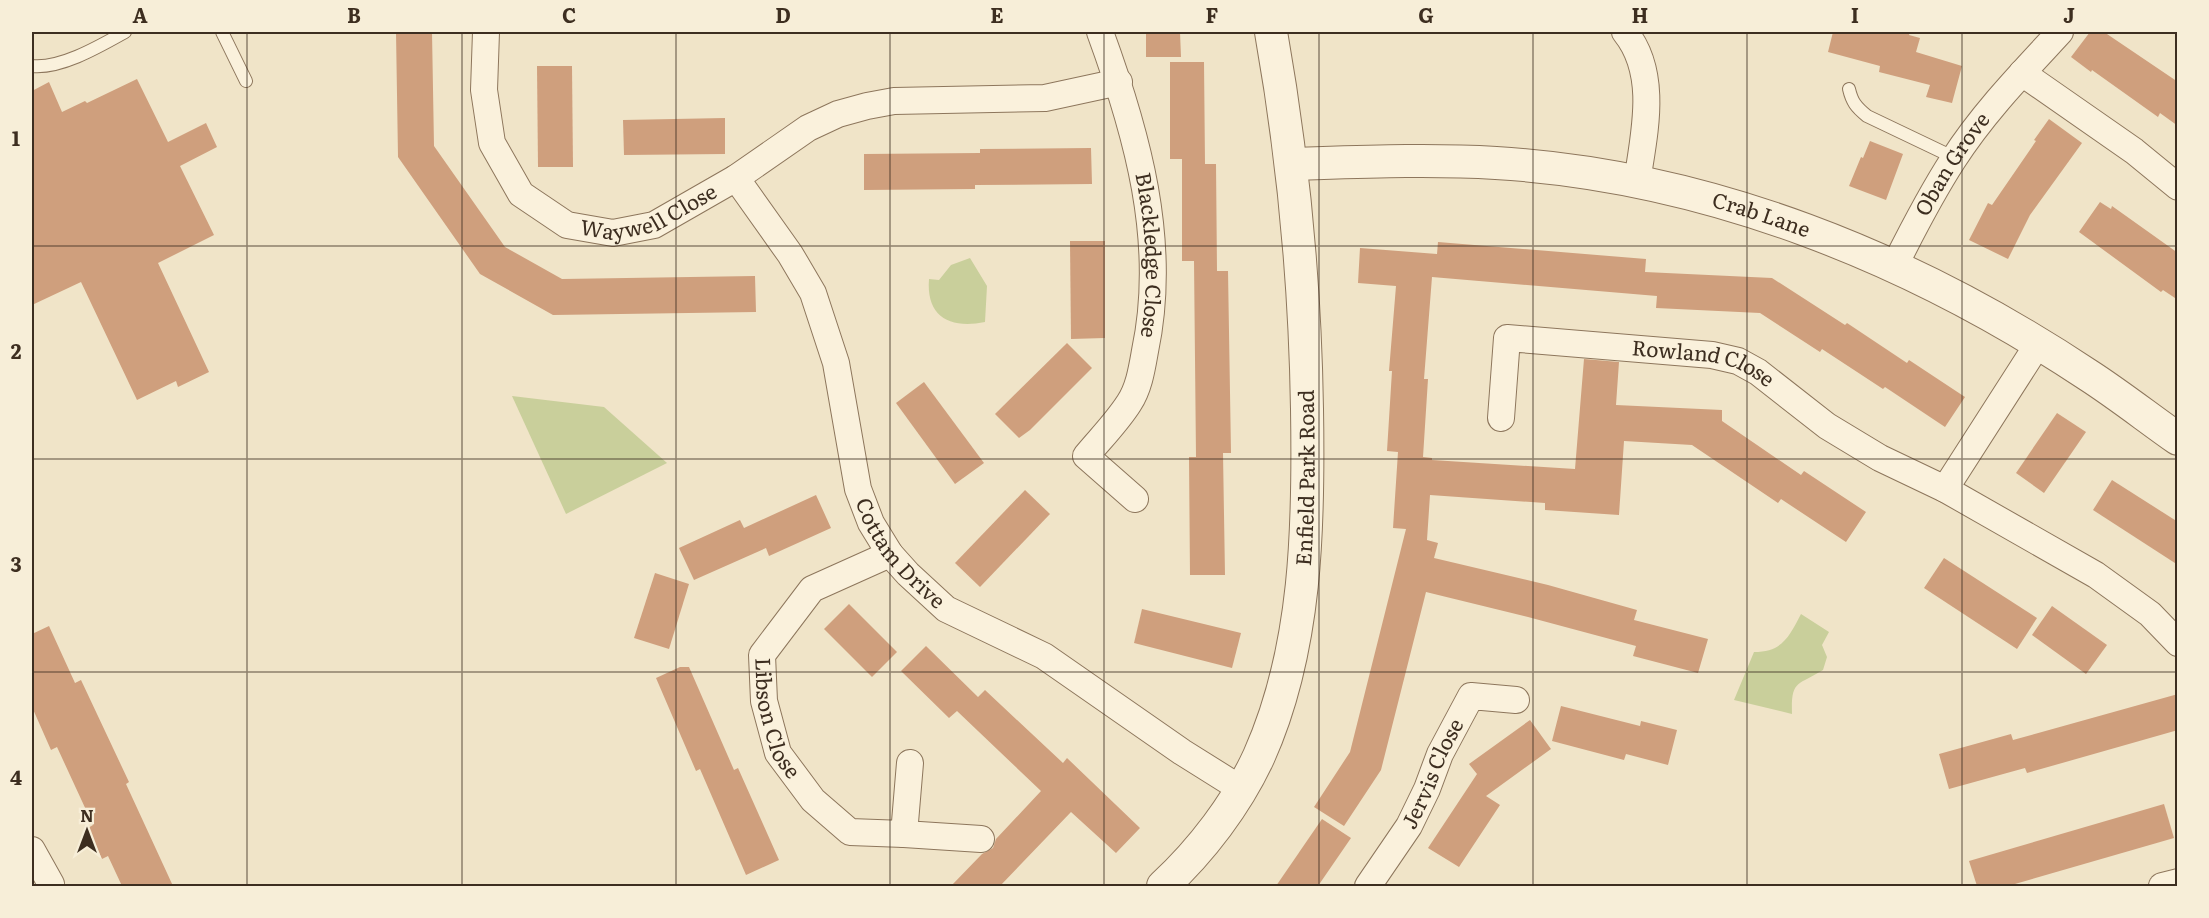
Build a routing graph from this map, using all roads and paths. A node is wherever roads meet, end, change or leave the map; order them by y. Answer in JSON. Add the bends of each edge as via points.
{"nodes":[{"id":1,"x":125,"y":32,"type":"edge"},
{"id":2,"x":222,"y":32,"type":"edge"},
{"id":3,"x":486,"y":32,"type":"edge"},
{"id":4,"x":1100,"y":32,"type":"edge"},
{"id":5,"x":1271,"y":32,"type":"edge"},
{"id":6,"x":1627,"y":32,"type":"edge"},
{"id":7,"x":2060,"y":32,"type":"edge"},
{"id":8,"x":32,"y":66,"type":"edge"},
{"id":9,"x":2022,"y":73,"type":"junction"},
{"id":10,"x":246,"y":81,"type":"dead end"},
{"id":11,"x":1119,"y":82,"type":"junction"},
{"id":12,"x":1849,"y":89,"type":"dead end"},
{"id":13,"x":1954,"y":158,"type":"junction"},
{"id":14,"x":1291,"y":164,"type":"junction"},
{"id":15,"x":736,"y":178,"type":"junction"},
{"id":16,"x":1637,"y":182,"type":"junction"},
{"id":17,"x":2178,"y":187,"type":"edge"},
{"id":18,"x":1895,"y":265,"type":"junction"},
{"id":19,"x":2038,"y":344,"type":"junction"},
{"id":20,"x":1501,"y":418,"type":"dead end"},
{"id":21,"x":2178,"y":439,"type":"edge"},
{"id":22,"x":1945,"y":489,"type":"junction"},
{"id":23,"x":1135,"y":499,"type":"dead end"},
{"id":24,"x":890,"y":554,"type":"junction"},
{"id":25,"x":2178,"y":643,"type":"edge"},
{"id":26,"x":1516,"y":700,"type":"dead end"},
{"id":27,"x":910,"y":763,"type":"dead end"},
{"id":28,"x":1241,"y":789,"type":"junction"},
{"id":29,"x":904,"y":834,"type":"junction"},
{"id":30,"x":981,"y":839,"type":"dead end"},
{"id":31,"x":32,"y":850,"type":"edge"},
{"id":32,"x":2178,"y":882,"type":"edge"},
{"id":33,"x":51,"y":884,"type":"dead end"},
{"id":34,"x":1163,"y":886,"type":"edge"},
{"id":35,"x":1368,"y":886,"type":"edge"},
{"id":36,"x":2162,"y":886,"type":"edge"}],
"edges":[{"from":1,"to":8,"type":"lane","via":[[70,58]]},
{"from":2,"to":10,"type":"lane"},
{"from":3,"to":15,"type":"street","name":"Waywell Close","via":[[484,90],[492,143],[521,194],[567,225],[613,233],[654,225]]},
{"from":4,"to":11,"type":"street","name":"Blackledge Close"},
{"from":5,"to":14,"type":"street","name":"Enfield Park Road"},
{"from":6,"to":16,"type":"street","via":[[1645,84],[1647,113]]},
{"from":7,"to":9,"type":"street","name":"Oban Grove"},
{"from":9,"to":13,"type":"street","name":"Oban Grove"},
{"from":9,"to":17,"type":"street","via":[[2134,150]]},
{"from":11,"to":15,"type":"street","via":[[1045,98],[867,105],[808,128]]},
{"from":11,"to":23,"type":"street","name":"Blackledge Close","via":[[1149,208],[1152,298],[1139,380],[1130,402],[1086,456]]},
{"from":12,"to":13,"type":"lane","via":[[1855,107],[1867,116]]},
{"from":13,"to":18,"type":"street","name":"Oban Grove"},
{"from":14,"to":16,"type":"street","name":"Crab Lane","via":[[1497,163]]},
{"from":14,"to":28,"type":"street","name":"Enfield Park Road","via":[[1299,229],[1307,380],[1306,534],[1286,677],[1258,756]]},
{"from":15,"to":24,"type":"street","name":"Cottam Drive","via":[[813,293],[836,363],[858,489],[871,523]]},
{"from":16,"to":18,"type":"street","name":"Crab Lane","via":[[1787,223]]},
{"from":18,"to":19,"type":"street","name":"Crab Lane"},
{"from":19,"to":21,"type":"street","name":"Crab Lane"},
{"from":19,"to":22,"type":"street"},
{"from":20,"to":22,"type":"street","name":"Rowland Close","via":[[1507,338],[1712,355],[1738,361],[1758,372],[1827,426],[1880,458]]},
{"from":22,"to":25,"type":"street","name":"Rowland Close","via":[[2096,575],[2150,614]]},
{"from":24,"to":28,"type":"street","name":"Cottam Drive","via":[[946,609],[1044,656]]},
{"from":24,"to":29,"type":"street","name":"Libson Close","via":[[812,589],[762,655],[764,701],[778,753],[813,800],[850,832]]},
{"from":26,"to":35,"type":"street","name":"Jervis Close","via":[[1471,696],[1440,754],[1409,826]]},
{"from":27,"to":29,"type":"street"},
{"from":28,"to":34,"type":"street","name":"Enfield Park Road","via":[[1208,837]]},
{"from":29,"to":30,"type":"street","name":"Libson Close"},
{"from":31,"to":33,"type":"street"},
{"from":32,"to":36,"type":"street"}]}
